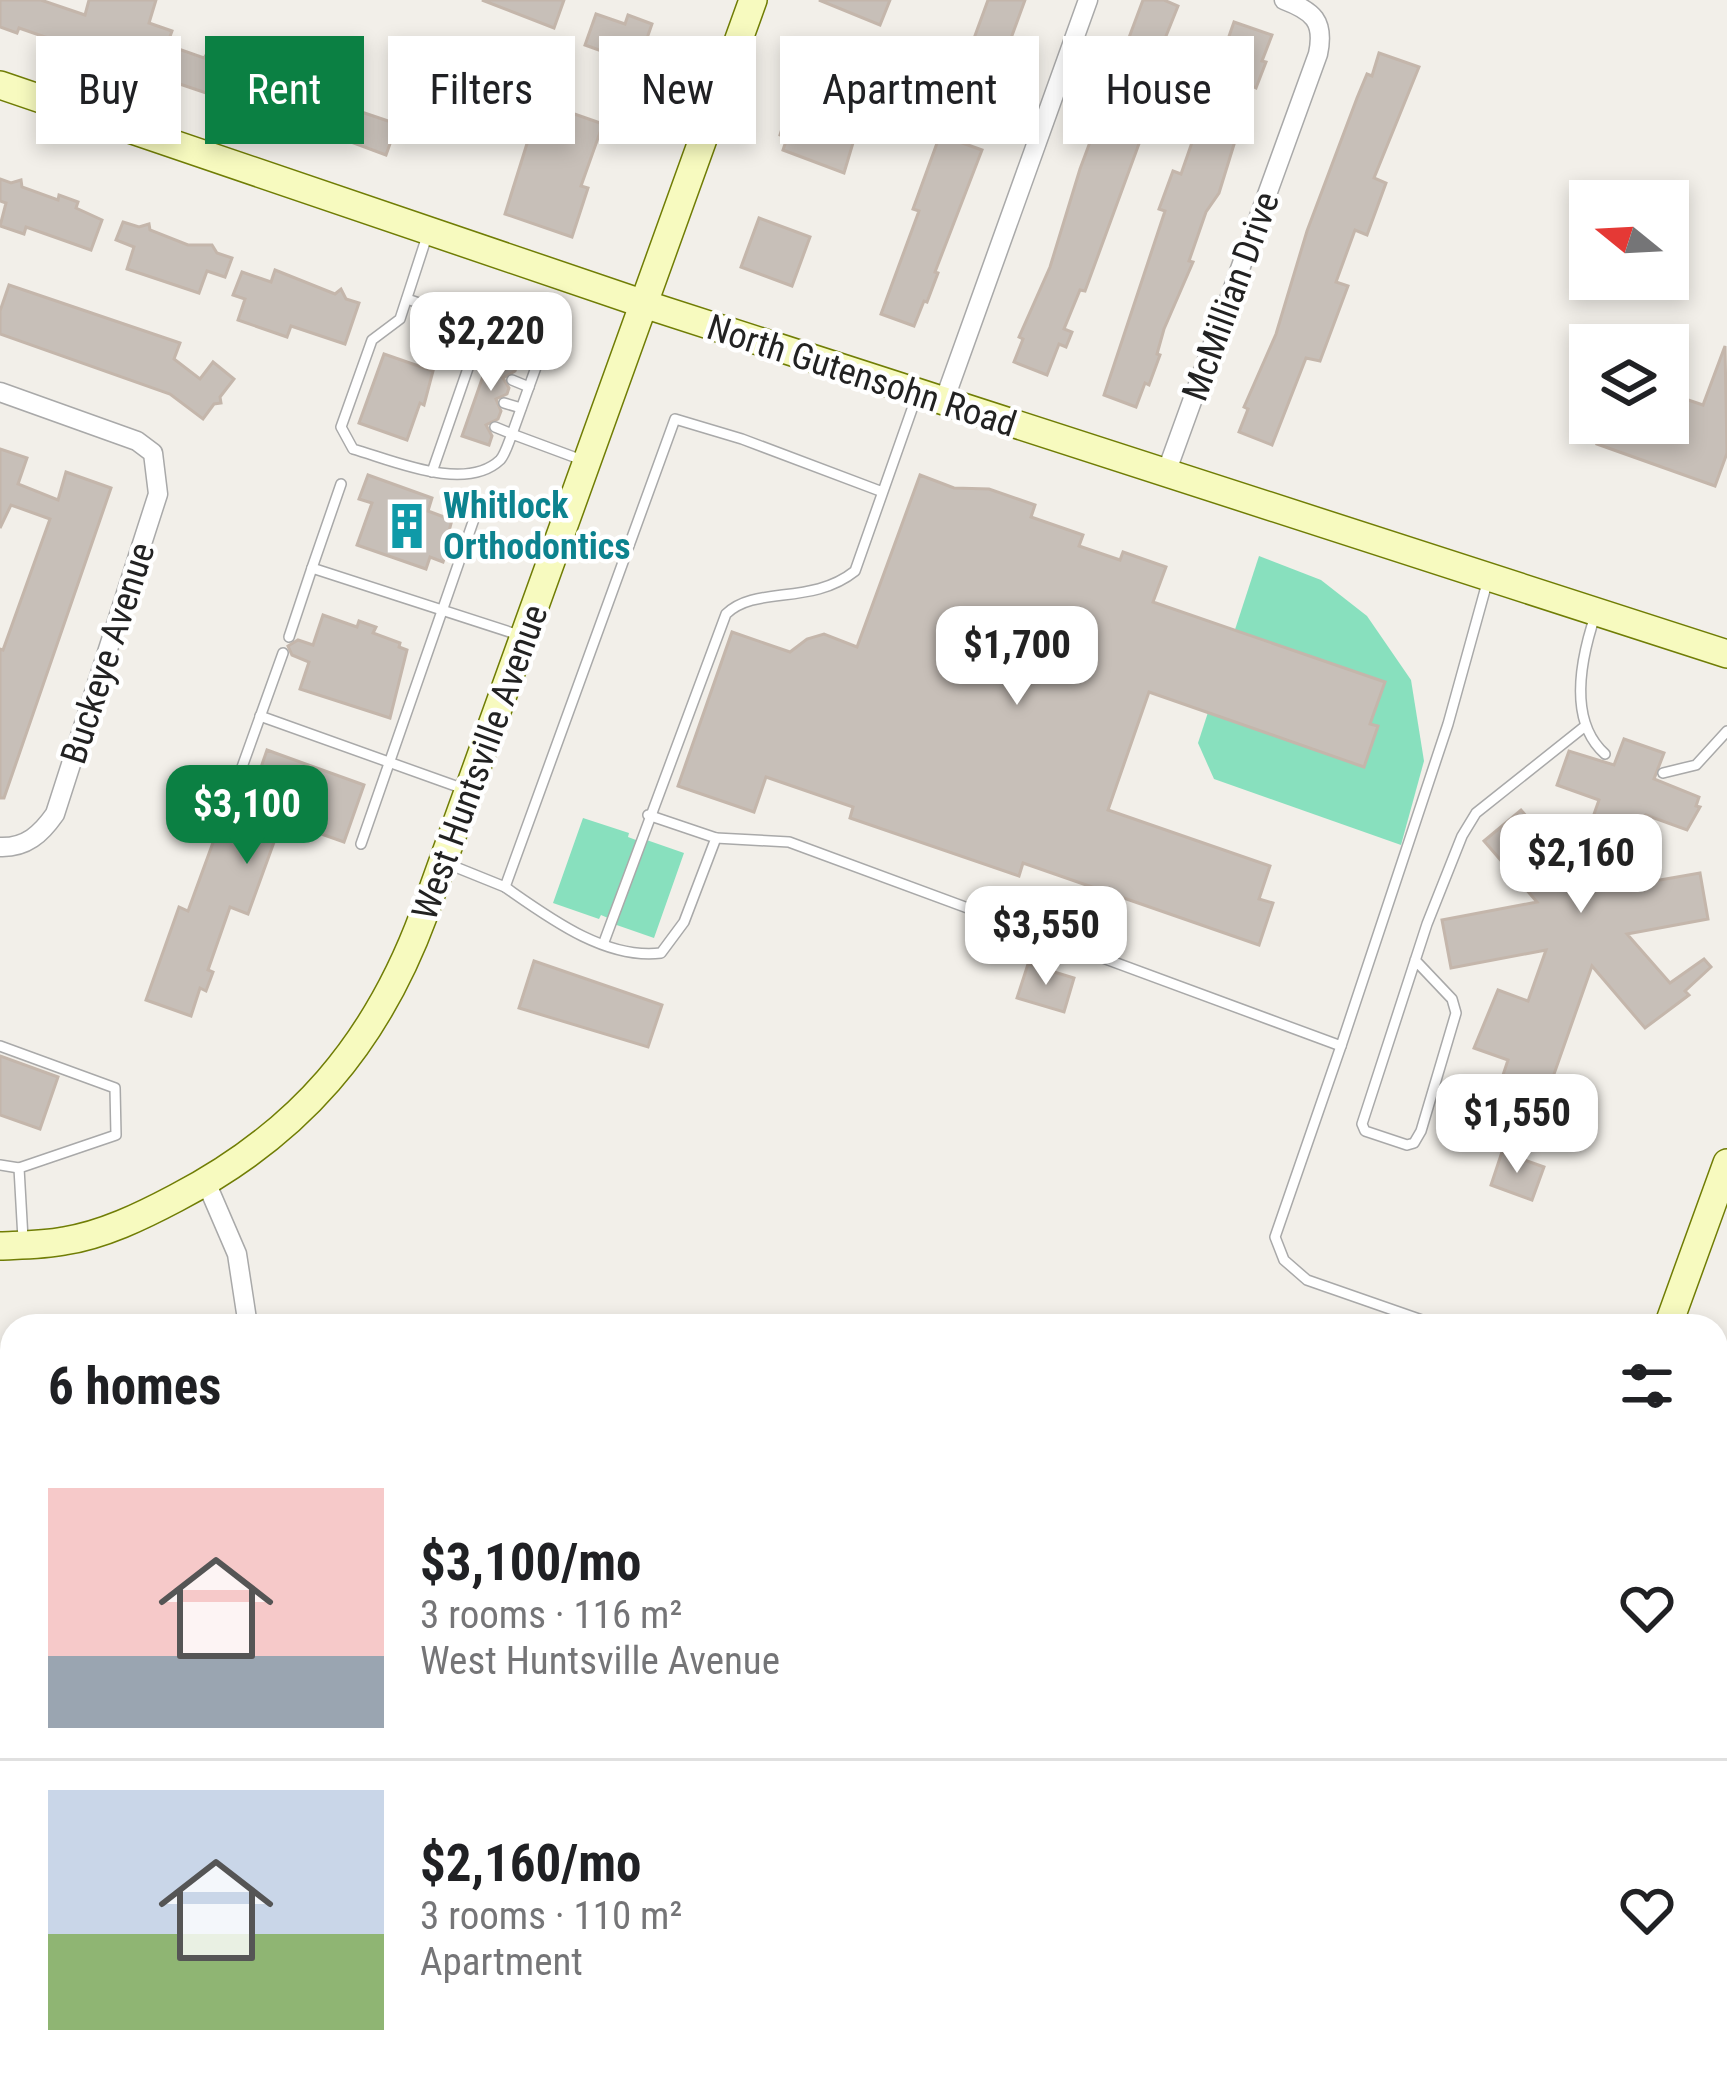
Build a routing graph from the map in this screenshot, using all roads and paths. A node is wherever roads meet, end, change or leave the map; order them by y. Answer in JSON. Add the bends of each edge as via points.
{"nodes":[{"id":1,"x":1088,"y":0,"type":"edge"},
{"id":2,"x":1284,"y":0,"type":"edge"},
{"id":3,"x":745,"y":2,"type":"edge"},
{"id":4,"x":0,"y":85,"type":"edge"},
{"id":5,"x":429,"y":231,"type":"junction"},
{"id":6,"x":407,"y":299,"type":"junction"},
{"id":7,"x":644,"y":304,"type":"junction"},
{"id":8,"x":483,"y":325,"type":"junction"},
{"id":9,"x":469,"y":365,"type":"junction"},
{"id":10,"x":484,"y":370,"type":"dead end"},
{"id":11,"x":512,"y":380,"type":"dead end"},
{"id":12,"x":529,"y":387,"type":"junction"},
{"id":13,"x":461,"y":389,"type":"junction"},
{"id":14,"x":0,"y":392,"type":"edge"},
{"id":15,"x":476,"y":394,"type":"dead end"},
{"id":16,"x":931,"y":397,"type":"junction"},
{"id":17,"x":504,"y":403,"type":"dead end"},
{"id":18,"x":521,"y":408,"type":"junction"},
{"id":19,"x":453,"y":413,"type":"junction"},
{"id":20,"x":468,"y":418,"type":"dead end"},
{"id":21,"x":495,"y":428,"type":"dead end"},
{"id":22,"x":512,"y":434,"type":"junction"},
{"id":23,"x":587,"y":462,"type":"junction"},
{"id":24,"x":432,"y":472,"type":"junction"},
{"id":25,"x":1166,"y":473,"type":"junction"},
{"id":26,"x":341,"y":484,"type":"dead end"},
{"id":27,"x":880,"y":491,"type":"junction"},
{"id":28,"x":474,"y":519,"type":"dead end"},
{"id":29,"x":312,"y":568,"type":"junction"},
{"id":30,"x":1488,"y":578,"type":"junction"},
{"id":31,"x":443,"y":611,"type":"junction"},
{"id":32,"x":1596,"y":612,"type":"junction"},
{"id":33,"x":289,"y":637,"type":"dead end"},
{"id":34,"x":524,"y":637,"type":"junction"},
{"id":35,"x":284,"y":652,"type":"dead end"},
{"id":36,"x":1727,"y":654,"type":"edge"},
{"id":37,"x":260,"y":716,"type":"junction"},
{"id":38,"x":1584,"y":727,"type":"junction"},
{"id":39,"x":1727,"y":731,"type":"edge"},
{"id":40,"x":1606,"y":754,"type":"dead end"},
{"id":41,"x":389,"y":762,"type":"junction"},
{"id":42,"x":1663,"y":773,"type":"dead end"},
{"id":43,"x":469,"y":790,"type":"junction"},
{"id":44,"x":232,"y":795,"type":"dead end"},
{"id":45,"x":648,"y":815,"type":"junction"},
{"id":46,"x":716,"y":838,"type":"junction"},
{"id":47,"x":361,"y":844,"type":"dead end"},
{"id":48,"x":0,"y":847,"type":"edge"},
{"id":49,"x":443,"y":862,"type":"junction"},
{"id":50,"x":505,"y":886,"type":"junction"},
{"id":51,"x":604,"y":943,"type":"junction"},
{"id":52,"x":1415,"y":960,"type":"junction"},
{"id":53,"x":0,"y":1046,"type":"edge"},
{"id":54,"x":1341,"y":1046,"type":"junction"},
{"id":55,"x":1727,"y":1162,"type":"edge"},
{"id":56,"x":0,"y":1165,"type":"edge"},
{"id":57,"x":19,"y":1168,"type":"junction"},
{"id":58,"x":206,"y":1182,"type":"junction"},
{"id":59,"x":12,"y":1245,"type":"edge"},
{"id":60,"x":246,"y":1314,"type":"edge"},
{"id":61,"x":1404,"y":1314,"type":"edge"},
{"id":62,"x":1671,"y":1314,"type":"edge"}],
"edges":[{"from":1,"to":16,"type":"street"},
{"from":2,"to":25,"type":"street","name":"McMillian Drive","via":[[1319,20],[1318,54]]},
{"from":3,"to":7,"type":"street","name":"West Huntsville Avenue"},
{"from":4,"to":5,"type":"street","name":"North Gutensohn Road"},
{"from":5,"to":6,"type":"lane"},
{"from":5,"to":7,"type":"street","name":"North Gutensohn Road"},
{"from":6,"to":8,"type":"lane"},
{"from":6,"to":24,"type":"lane","via":[[400,319],[372,340],[341,427],[353,448]]},
{"from":7,"to":16,"type":"street","name":"North Gutensohn Road"},
{"from":7,"to":23,"type":"street","name":"West Huntsville Avenue"},
{"from":8,"to":9,"type":"lane"},
{"from":8,"to":12,"type":"lane","via":[[544,345]]},
{"from":9,"to":10,"type":"lane"},
{"from":9,"to":13,"type":"lane"},
{"from":11,"to":12,"type":"lane"},
{"from":12,"to":18,"type":"lane"},
{"from":13,"to":15,"type":"lane"},
{"from":13,"to":19,"type":"lane"},
{"from":14,"to":48,"type":"street","name":"Buckeye Avenue","via":[[117,432],[153,453],[158,494],[55,814],[28,842]]},
{"from":16,"to":25,"type":"street","name":"North Gutensohn Road"},
{"from":16,"to":27,"type":"lane"},
{"from":17,"to":18,"type":"lane"},
{"from":18,"to":22,"type":"lane"},
{"from":19,"to":20,"type":"lane"},
{"from":19,"to":24,"type":"lane"},
{"from":21,"to":22,"type":"lane"},
{"from":22,"to":23,"type":"lane"},
{"from":22,"to":24,"type":"lane","via":[[500,460],[465,476]]},
{"from":23,"to":34,"type":"street","name":"West Huntsville Avenue"},
{"from":25,"to":30,"type":"street","name":"North Gutensohn Road"},
{"from":26,"to":29,"type":"lane"},
{"from":27,"to":45,"type":"lane","via":[[855,571],[836,586],[739,602],[726,614]]},
{"from":27,"to":50,"type":"lane","via":[[675,419]]},
{"from":28,"to":31,"type":"lane"},
{"from":29,"to":31,"type":"lane"},
{"from":29,"to":33,"type":"lane"},
{"from":30,"to":32,"type":"street","name":"North Gutensohn Road"},
{"from":30,"to":54,"type":"lane"},
{"from":31,"to":34,"type":"lane"},
{"from":31,"to":41,"type":"lane"},
{"from":32,"to":36,"type":"street","name":"North Gutensohn Road"},
{"from":32,"to":38,"type":"lane","via":[[1581,686]]},
{"from":34,"to":43,"type":"street","name":"West Huntsville Avenue"},
{"from":35,"to":37,"type":"lane"},
{"from":37,"to":41,"type":"lane"},
{"from":37,"to":44,"type":"lane"},
{"from":38,"to":40,"type":"lane"},
{"from":38,"to":52,"type":"lane","via":[[1476,813]]},
{"from":39,"to":42,"type":"lane","via":[[1696,765]]},
{"from":41,"to":43,"type":"lane"},
{"from":41,"to":47,"type":"lane"},
{"from":43,"to":49,"type":"street","name":"West Huntsville Avenue"},
{"from":45,"to":46,"type":"lane"},
{"from":45,"to":51,"type":"lane"},
{"from":46,"to":51,"type":"lane","via":[[684,922],[661,952],[640,955]]},
{"from":46,"to":54,"type":"lane","via":[[789,842]]},
{"from":49,"to":50,"type":"lane"},
{"from":49,"to":58,"type":"street","name":"West Huntsville Avenue","via":[[380,1013],[329,1085]]},
{"from":50,"to":51,"type":"lane","via":[[554,922]]},
{"from":52,"to":52,"type":"lane","via":[[1361,1124],[1407,1144],[1426,1116],[1456,1013],[1452,998]]},
{"from":53,"to":57,"type":"lane","via":[[116,1088],[116,1135]]},
{"from":54,"to":61,"type":"lane","via":[[1275,1237],[1284,1260],[1306,1280]]},
{"from":55,"to":62,"type":"street"},
{"from":56,"to":57,"type":"lane"},
{"from":57,"to":59,"type":"lane"},
{"from":58,"to":59,"type":"street","name":"West Huntsville Avenue","via":[[68,1241]]},
{"from":58,"to":60,"type":"street","via":[[237,1254]]}]}
